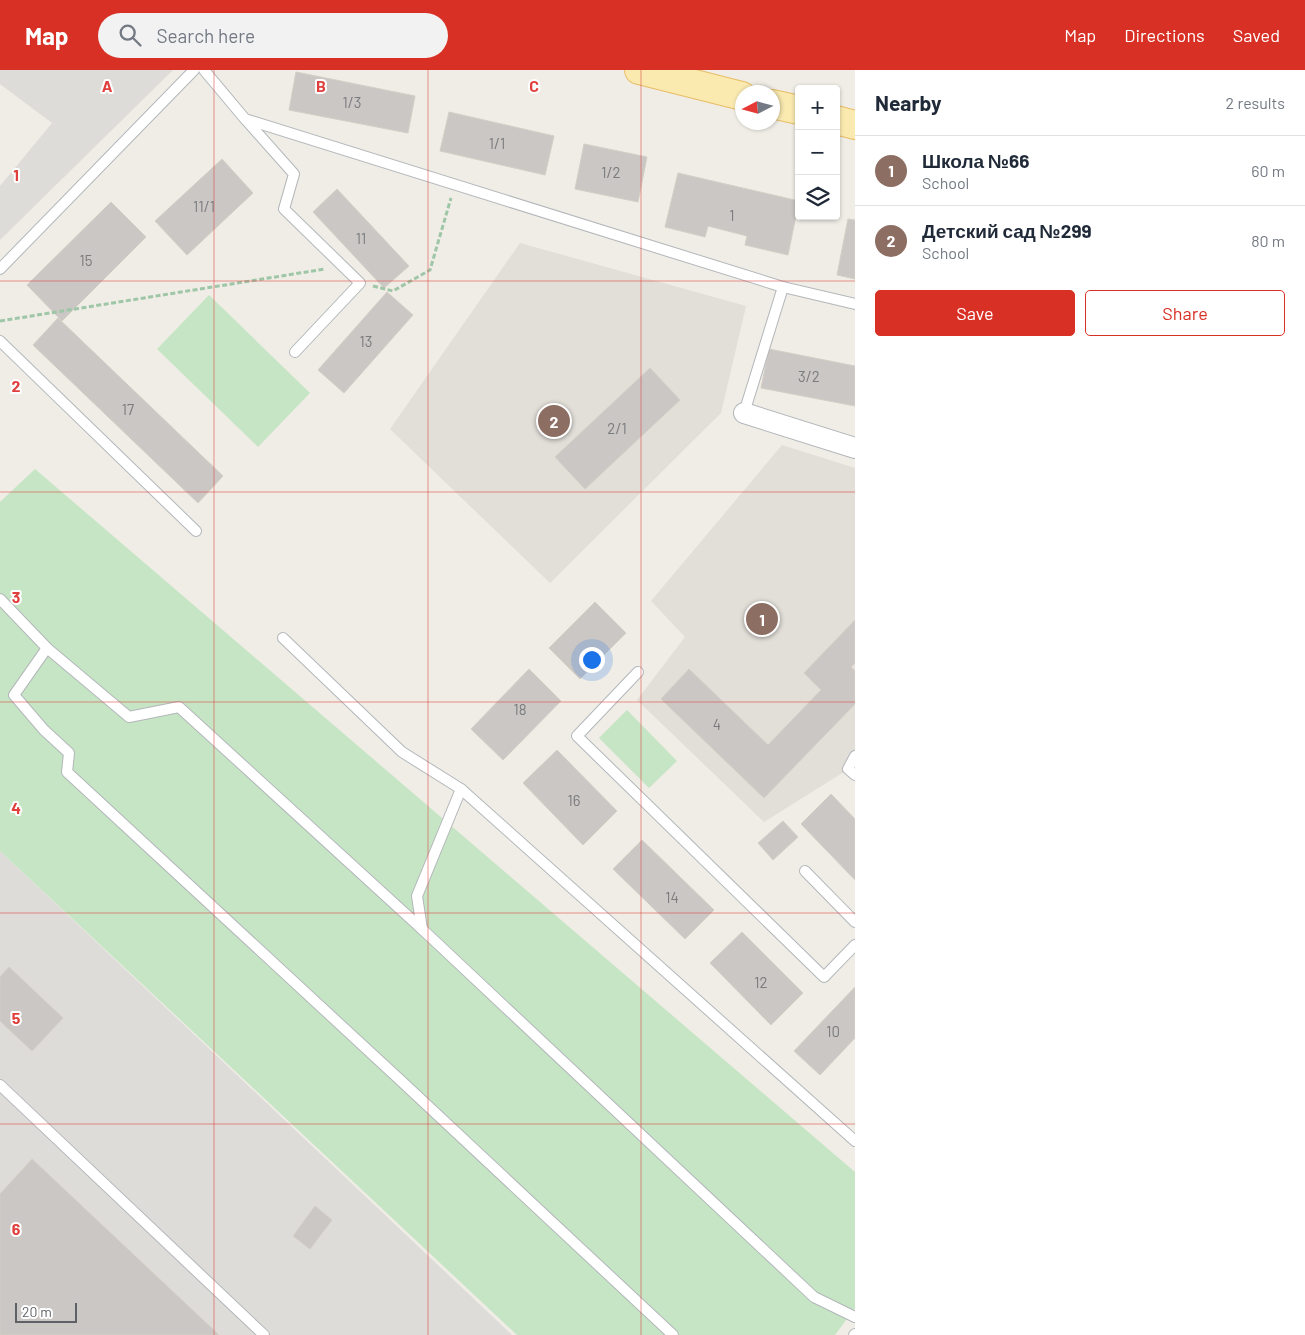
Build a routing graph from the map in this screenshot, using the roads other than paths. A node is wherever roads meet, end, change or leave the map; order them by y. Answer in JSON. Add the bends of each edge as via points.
{"nodes":[{"id":1,"x":194,"y":70,"type":"edge"},
{"id":2,"x":204,"y":70,"type":"edge"},
{"id":3,"x":639,"y":70,"type":"edge"},
{"id":4,"x":735,"y":94,"type":"edge"},
{"id":5,"x":780,"y":106,"type":"edge"},
{"id":6,"x":795,"y":109,"type":"edge"},
{"id":7,"x":245,"y":119,"type":"junction"},
{"id":8,"x":840,"y":121,"type":"edge"},
{"id":9,"x":855,"y":124,"type":"edge"},
{"id":10,"x":0,"y":269,"type":"edge"},
{"id":11,"x":783,"y":287,"type":"junction"},
{"id":12,"x":855,"y":304,"type":"edge"},
{"id":13,"x":0,"y":341,"type":"edge"},
{"id":14,"x":295,"y":352,"type":"dead end"},
{"id":15,"x":744,"y":413,"type":"joint"},
{"id":16,"x":855,"y":448,"type":"edge"},
{"id":17,"x":196,"y":531,"type":"dead end"},
{"id":18,"x":0,"y":599,"type":"edge"},
{"id":19,"x":283,"y":638,"type":"dead end"},
{"id":20,"x":47,"y":648,"type":"junction"},
{"id":21,"x":638,"y":672,"type":"dead end"},
{"id":22,"x":855,"y":756,"type":"edge"},
{"id":23,"x":855,"y":775,"type":"edge"},
{"id":24,"x":461,"y":789,"type":"junction"},
{"id":25,"x":805,"y":871,"type":"dead end"},
{"id":26,"x":855,"y":922,"type":"edge"},
{"id":27,"x":422,"y":928,"type":"junction"},
{"id":28,"x":855,"y":945,"type":"edge"},
{"id":29,"x":0,"y":1085,"type":"edge"},
{"id":30,"x":855,"y":1141,"type":"edge"},
{"id":31,"x":855,"y":1317,"type":"edge"},
{"id":32,"x":264,"y":1335,"type":"edge"},
{"id":33,"x":673,"y":1335,"type":"edge"}],
"edges":[{"from":1,"to":10,"type":"lane"},
{"from":2,"to":7,"type":"lane"},
{"from":3,"to":4,"type":"main road"},
{"from":5,"to":6,"type":"main road"},
{"from":7,"to":11,"type":"lane"},
{"from":7,"to":14,"type":"lane","via":[[294,174],[284,209],[360,283]]},
{"from":8,"to":9,"type":"main road"},
{"from":11,"to":12,"type":"lane"},
{"from":11,"to":15,"type":"lane"},
{"from":13,"to":17,"type":"lane"},
{"from":15,"to":16,"type":"street"},
{"from":18,"to":20,"type":"lane"},
{"from":19,"to":24,"type":"lane","via":[[402,752]]},
{"from":20,"to":27,"type":"lane","via":[[130,717],[179,707]]},
{"from":20,"to":33,"type":"lane","via":[[14,695],[44,730],[70,753],[67,772]]},
{"from":21,"to":28,"type":"lane","via":[[577,736],[824,977]]},
{"from":22,"to":23,"type":"lane","via":[[848,769]]},
{"from":24,"to":27,"type":"lane","via":[[417,896]]},
{"from":24,"to":30,"type":"lane"},
{"from":25,"to":26,"type":"lane"},
{"from":27,"to":31,"type":"lane","via":[[814,1297]]},
{"from":29,"to":32,"type":"lane"}]}
